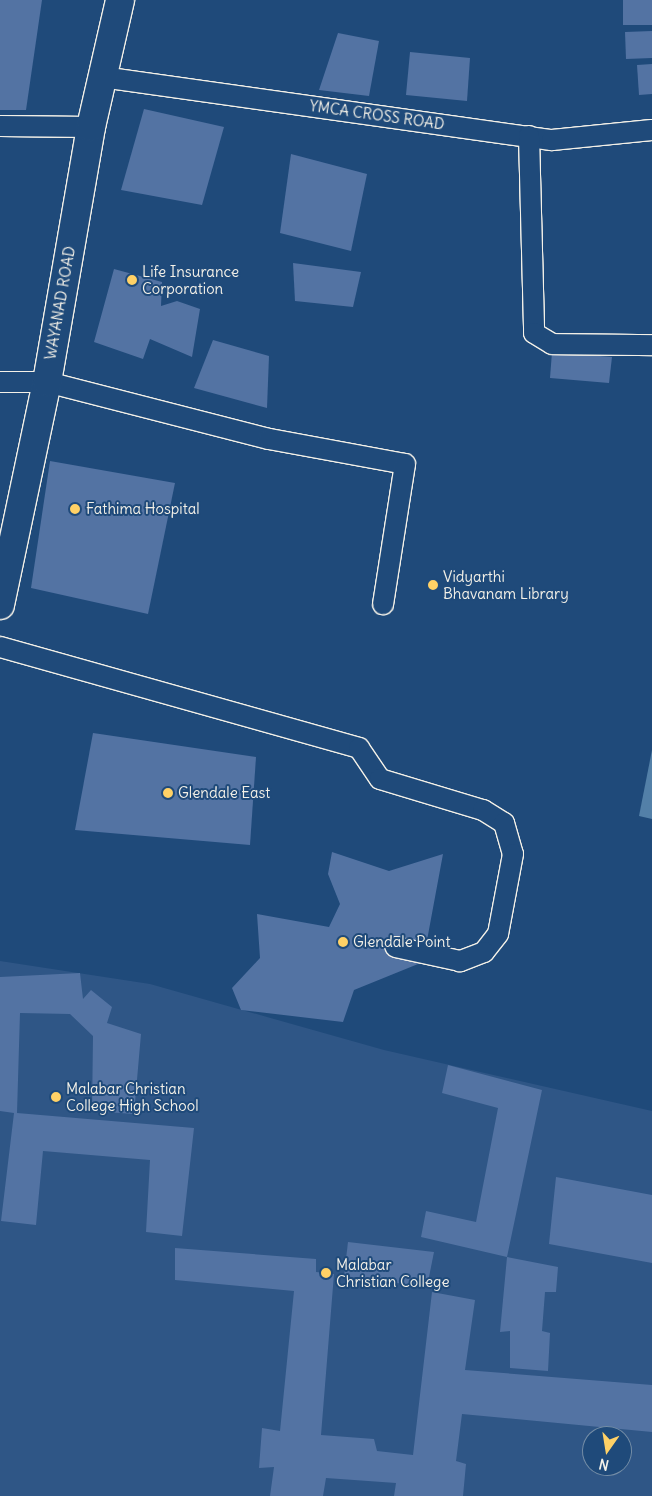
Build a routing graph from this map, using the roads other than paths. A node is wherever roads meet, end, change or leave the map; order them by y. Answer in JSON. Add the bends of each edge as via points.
{"nodes":[{"id":1,"x":120,"y":0,"type":"edge"},
{"id":2,"x":102,"y":77,"type":"junction"},
{"id":3,"x":0,"y":126,"type":"edge"},
{"id":4,"x":90,"y":127,"type":"junction"},
{"id":5,"x":652,"y":130,"type":"edge"},
{"id":6,"x":529,"y":136,"type":"junction"},
{"id":7,"x":652,"y":345,"type":"edge"},
{"id":8,"x":0,"y":382,"type":"edge"},
{"id":9,"x":47,"y":382,"type":"junction"},
{"id":10,"x":383,"y":604,"type":"dead end"},
{"id":11,"x":0,"y":605,"type":"edge"},
{"id":12,"x":0,"y":648,"type":"edge"},
{"id":13,"x":396,"y":947,"type":"dead end"}],
"edges":[{"from":1,"to":2,"type":"main road","name":"WAYANAD ROAD"},
{"from":2,"to":4,"type":"main road","name":"WAYANAD ROAD"},
{"from":2,"to":6,"type":"street","name":"YMCA CROSS ROAD"},
{"from":3,"to":4,"type":"street"},
{"from":4,"to":9,"type":"main road","name":"WAYANAD ROAD"},
{"from":5,"to":6,"type":"street","name":"YMCA CROSS ROAD","via":[[552,140]]},
{"from":6,"to":7,"type":"street","via":[[534,333],[552,344]]},
{"from":8,"to":9,"type":"street"},
{"from":9,"to":10,"type":"street","via":[[269,439],[405,464]]},
{"from":9,"to":11,"type":"main road","name":"WAYANAD ROAD"},
{"from":12,"to":13,"type":"street","via":[[359,748],[380,779],[484,810],[504,823],[513,854],[498,934],[484,952],[460,961]]}]}
